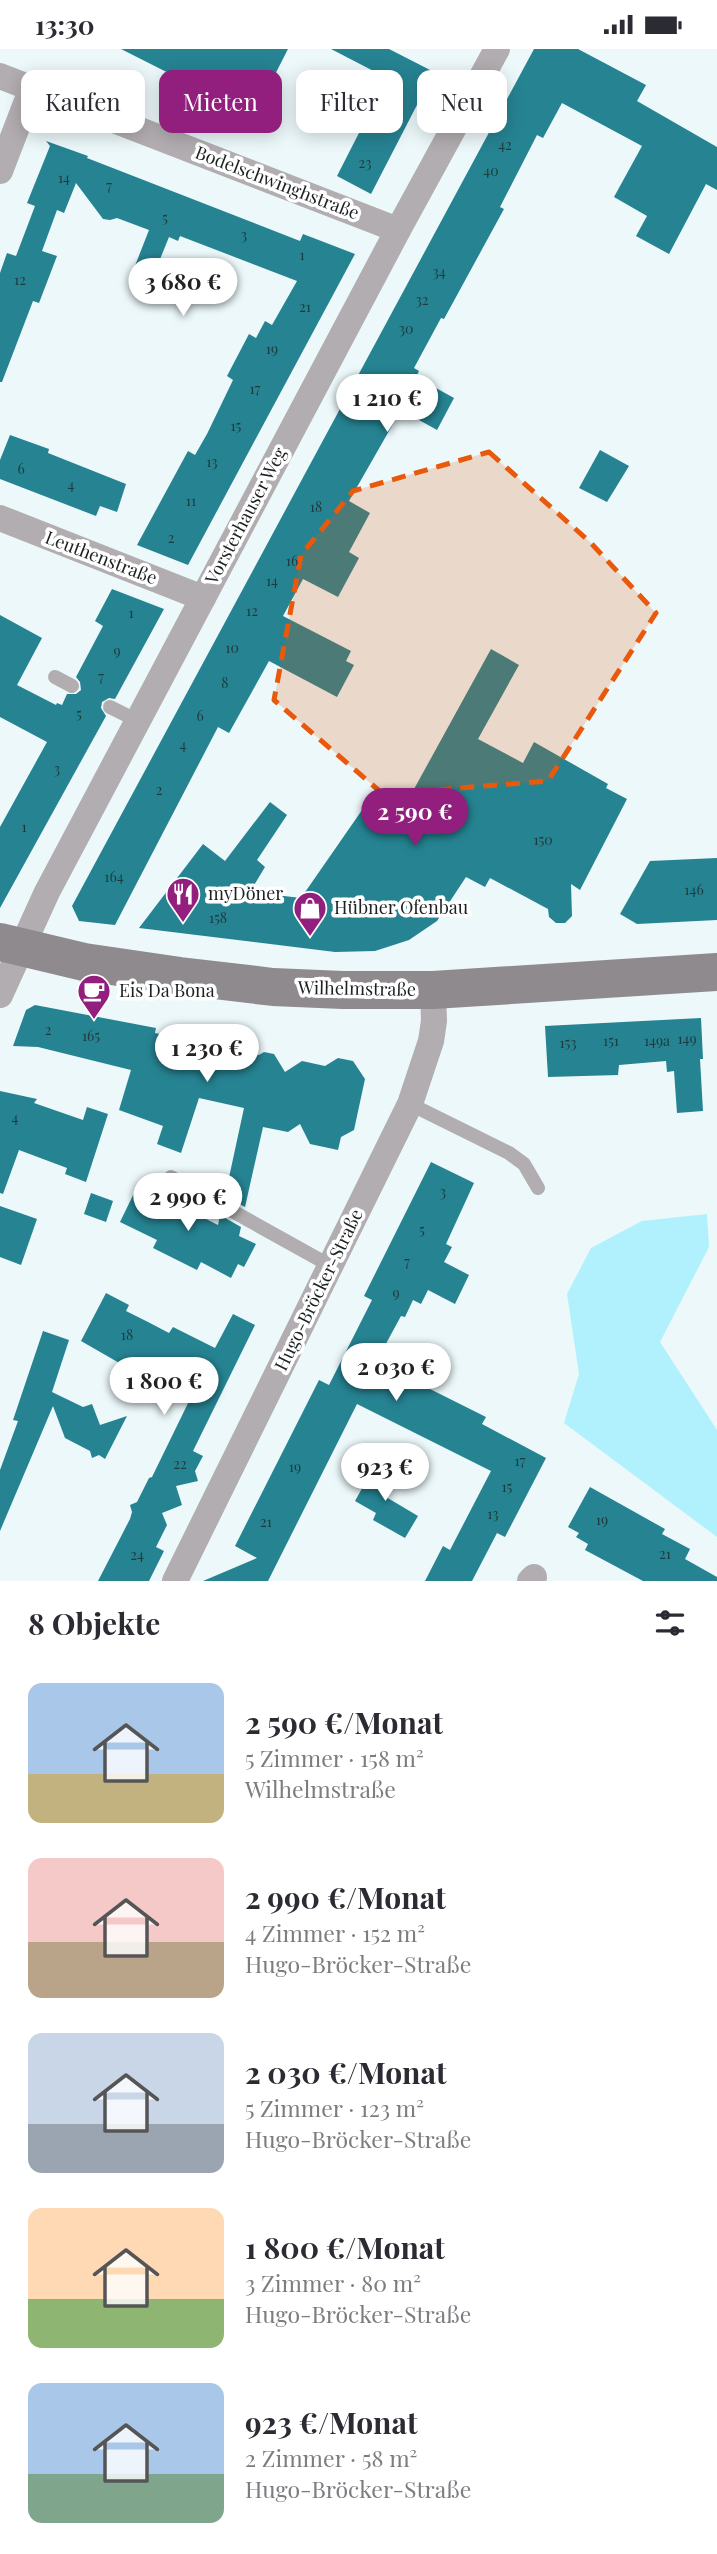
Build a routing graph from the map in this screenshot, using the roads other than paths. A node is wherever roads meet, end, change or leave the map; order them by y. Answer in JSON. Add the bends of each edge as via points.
{"nodes":[{"id":1,"x":497,"y":49,"type":"edge"},
{"id":2,"x":0,"y":76,"type":"edge"},
{"id":3,"x":21,"y":84,"type":"edge"},
{"id":4,"x":21,"y":117,"type":"edge"},
{"id":5,"x":145,"y":132,"type":"edge"},
{"id":6,"x":0,"y":171,"type":"edge"},
{"id":7,"x":398,"y":230,"type":"junction"},
{"id":8,"x":0,"y":518,"type":"edge"},
{"id":9,"x":203,"y":598,"type":"junction"},
{"id":10,"x":55,"y":677,"type":"dead end"},
{"id":11,"x":72,"y":686,"type":"dead end"},
{"id":12,"x":110,"y":707,"type":"dead end"},
{"id":13,"x":138,"y":721,"type":"junction"},
{"id":14,"x":10,"y":945,"type":"edge"},
{"id":15,"x":717,"y":972,"type":"edge"},
{"id":16,"x":433,"y":990,"type":"junction"},
{"id":17,"x":0,"y":995,"type":"edge"},
{"id":18,"x":410,"y":1104,"type":"junction"},
{"id":19,"x":171,"y":1177,"type":"dead end"},
{"id":20,"x":538,"y":1188,"type":"dead end"},
{"id":21,"x":331,"y":1266,"type":"junction"},
{"id":22,"x":175,"y":1581,"type":"edge"}],
"edges":[{"from":1,"to":7,"type":"street","name":"Vorsterhauser Weg"},
{"from":2,"to":3,"type":"street","name":"Bodelschwinghstraße"},
{"from":4,"to":6,"type":"street"},
{"from":5,"to":7,"type":"street","name":"Bodelschwinghstraße"},
{"from":7,"to":9,"type":"street","name":"Vorsterhauser Weg"},
{"from":8,"to":9,"type":"street","name":"Leuthenstraße"},
{"from":9,"to":13,"type":"street","name":"Vorsterhauser Weg"},
{"from":10,"to":11,"type":"lane"},
{"from":12,"to":13,"type":"lane"},
{"from":13,"to":14,"type":"street","name":"Vorsterhauser Weg","via":[[47,892]]},
{"from":14,"to":16,"type":"main road","name":"Wilhelmstraße","via":[[84,962],[273,987]]},
{"from":14,"to":17,"type":"street","name":"Vorsterhauser Weg"},
{"from":15,"to":16,"type":"main road","name":"Wilhelmstraße"},
{"from":16,"to":18,"type":"street","name":"Hugo-Bröcker-Straße","via":[[431,1041]]},
{"from":18,"to":20,"type":"lane","via":[[509,1153],[524,1164]]},
{"from":18,"to":21,"type":"street","name":"Hugo-Bröcker-Straße"},
{"from":19,"to":21,"type":"lane"},
{"from":21,"to":22,"type":"street","name":"Hugo-Bröcker-Straße"}]}
